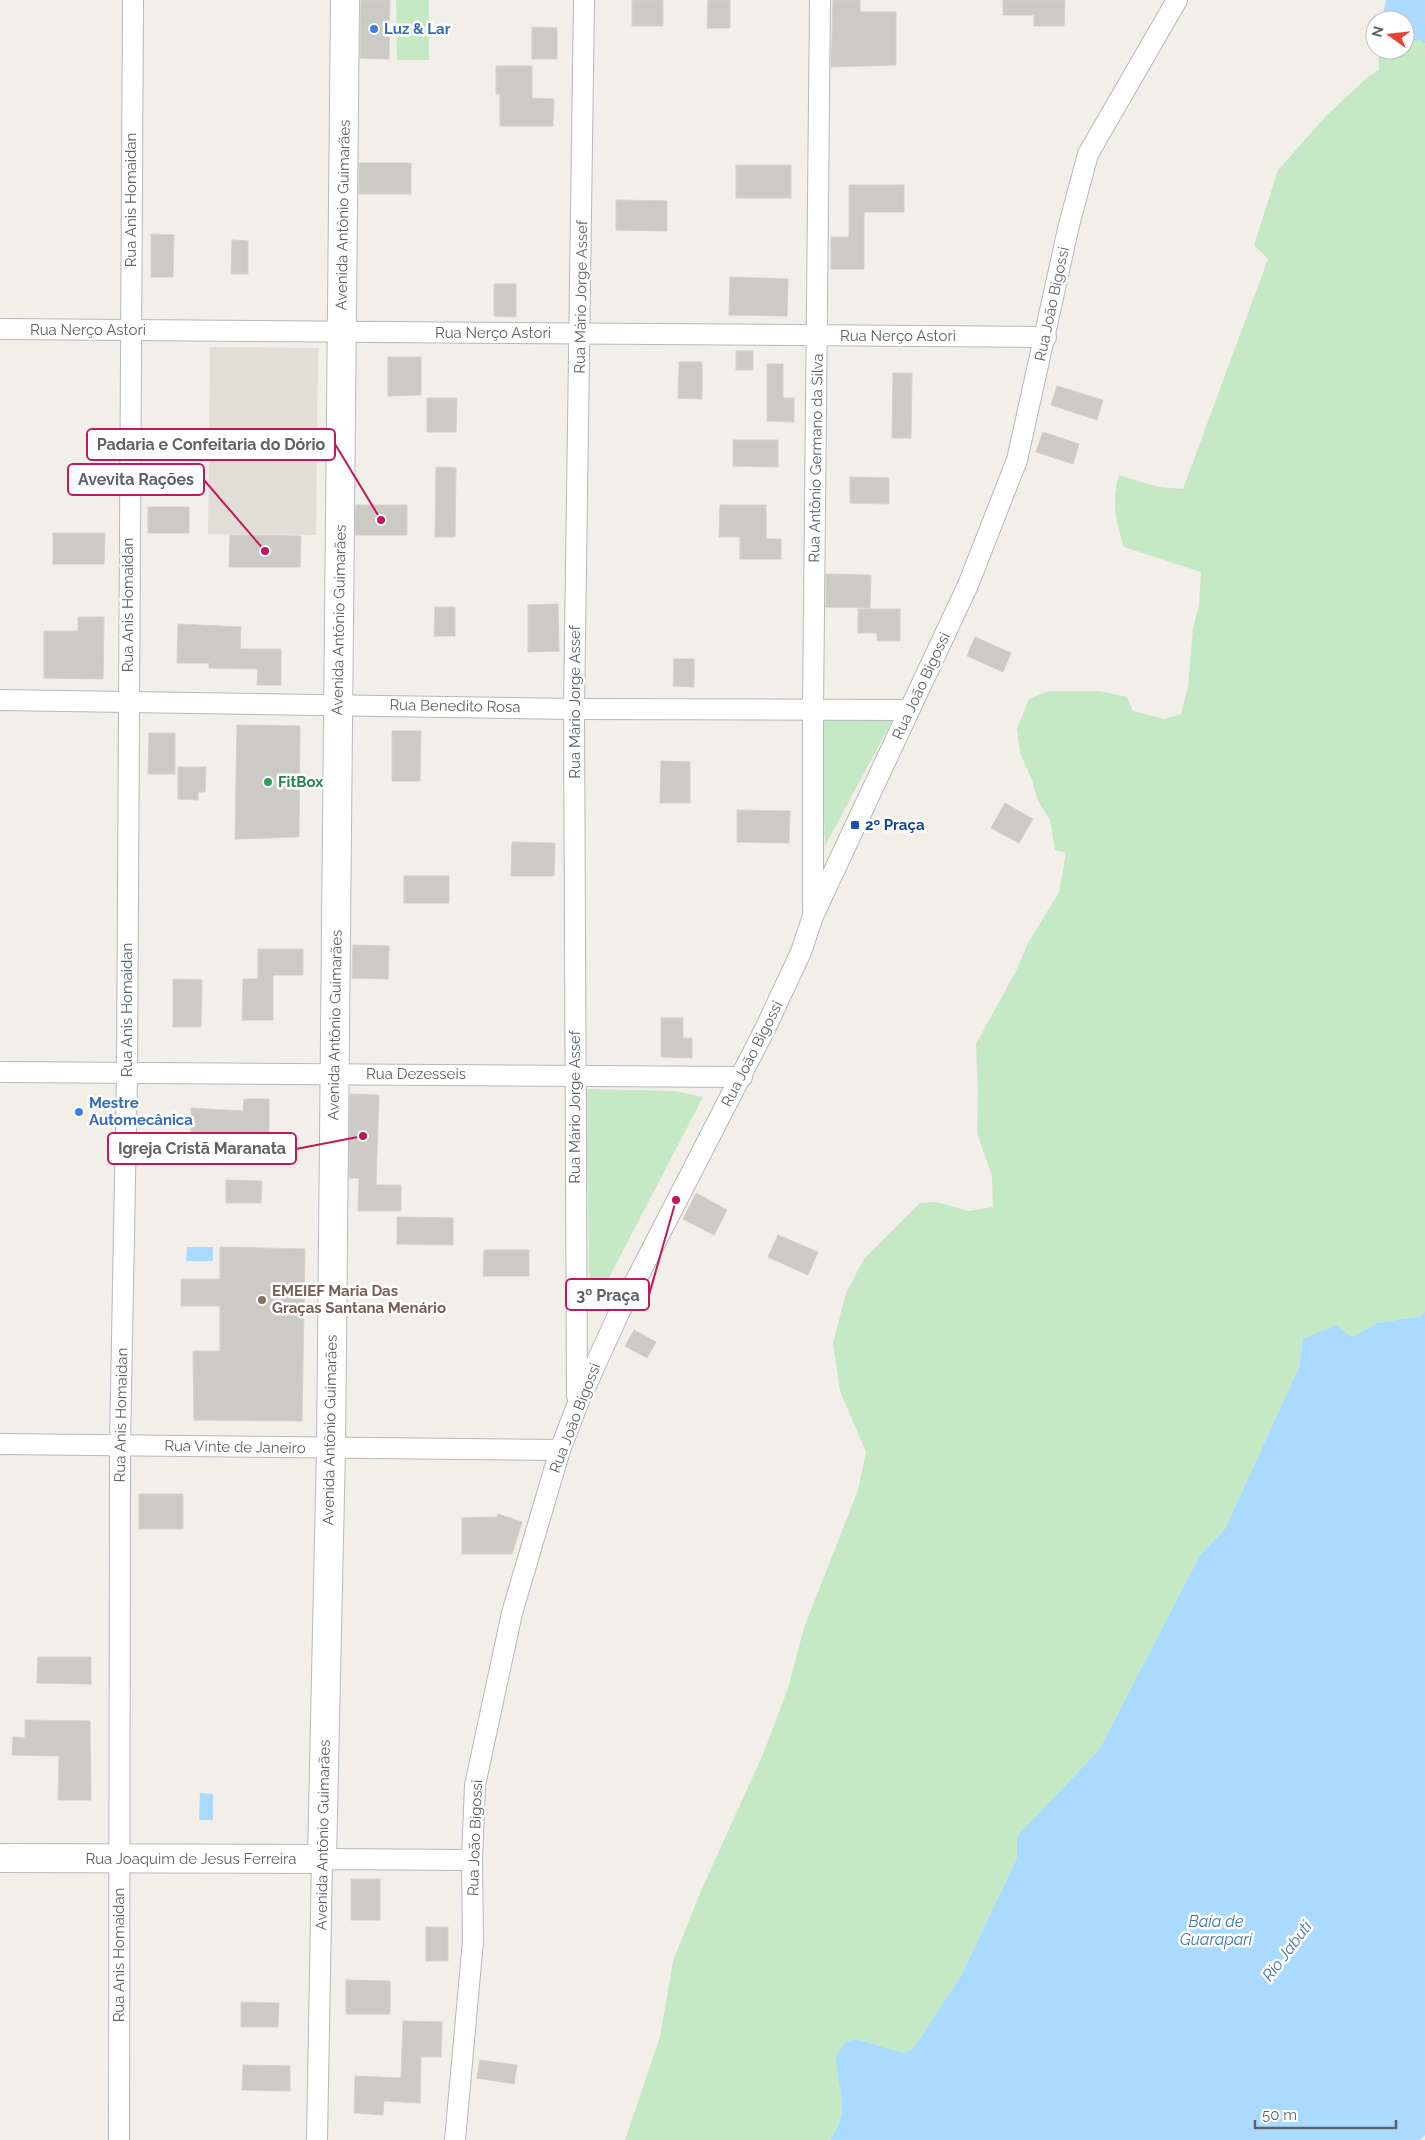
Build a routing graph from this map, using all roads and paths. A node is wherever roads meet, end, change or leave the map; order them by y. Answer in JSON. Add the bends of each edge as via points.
{"nodes":[{"id":1,"x":133,"y":0,"type":"edge"},
{"id":2,"x":345,"y":0,"type":"edge"},
{"id":3,"x":584,"y":0,"type":"edge"},
{"id":4,"x":820,"y":0,"type":"edge"},
{"id":5,"x":1177,"y":0,"type":"edge"},
{"id":6,"x":0,"y":330,"type":"edge"},
{"id":7,"x":130,"y":330,"type":"junction"},
{"id":8,"x":341,"y":332,"type":"junction"},
{"id":9,"x":580,"y":333,"type":"junction"},
{"id":10,"x":817,"y":335,"type":"junction"},
{"id":11,"x":1046,"y":336,"type":"junction"},
{"id":12,"x":0,"y":700,"type":"edge"},
{"id":13,"x":127,"y":701,"type":"junction"},
{"id":14,"x":338,"y":704,"type":"junction"},
{"id":15,"x":574,"y":708,"type":"junction"},
{"id":16,"x":812,"y":709,"type":"junction"},
{"id":17,"x":909,"y":710,"type":"junction"},
{"id":18,"x":813,"y":916,"type":"junction"},
{"id":19,"x":0,"y":1072,"type":"edge"},
{"id":20,"x":127,"y":1073,"type":"junction"},
{"id":21,"x":335,"y":1073,"type":"junction"},
{"id":22,"x":575,"y":1075,"type":"junction"},
{"id":23,"x":742,"y":1076,"type":"junction"},
{"id":24,"x":578,"y":1403,"type":"junction"},
{"id":25,"x":0,"y":1444,"type":"edge"},
{"id":26,"x":120,"y":1446,"type":"junction"},
{"id":27,"x":330,"y":1448,"type":"junction"},
{"id":28,"x":560,"y":1450,"type":"junction"},
{"id":29,"x":0,"y":1858,"type":"edge"},
{"id":30,"x":119,"y":1858,"type":"junction"},
{"id":31,"x":322,"y":1859,"type":"junction"},
{"id":32,"x":472,"y":1860,"type":"junction"},
{"id":33,"x":119,"y":2140,"type":"edge"},
{"id":34,"x":317,"y":2140,"type":"edge"},
{"id":35,"x":455,"y":2140,"type":"edge"}],
"edges":[{"from":1,"to":7,"type":"street","name":"Rua Anis Homaidan"},
{"from":2,"to":8,"type":"street","name":"Avenida Antônio Guimarães"},
{"from":3,"to":9,"type":"street","name":"Rua Mário Jorge Assef"},
{"from":4,"to":10,"type":"street","name":"Rua Antônio Germano da Silva"},
{"from":5,"to":11,"type":"street","name":"Rua João Bigossi","via":[[1088,154],[1068,225]]},
{"from":6,"to":7,"type":"street","name":"Rua Nerço Astori"},
{"from":7,"to":8,"type":"street","name":"Rua Nerço Astori"},
{"from":7,"to":13,"type":"street","name":"Rua Anis Homaidan"},
{"from":8,"to":9,"type":"street","name":"Rua Nerço Astori"},
{"from":8,"to":14,"type":"street","name":"Avenida Antônio Guimarães"},
{"from":9,"to":10,"type":"street","name":"Rua Nerço Astori"},
{"from":9,"to":15,"type":"street","name":"Rua Mário Jorge Assef"},
{"from":10,"to":11,"type":"street","name":"Rua Nerço Astori"},
{"from":10,"to":16,"type":"street","name":"Rua Antônio Germano da Silva"},
{"from":11,"to":17,"type":"street","name":"Rua João Bigossi","via":[[1017,460],[968,585]]},
{"from":12,"to":13,"type":"street","name":"Rua Benedito Rosa"},
{"from":13,"to":14,"type":"street","name":"Rua Benedito Rosa"},
{"from":13,"to":20,"type":"street","name":"Rua Anis Homaidan"},
{"from":14,"to":15,"type":"street","name":"Rua Benedito Rosa"},
{"from":14,"to":21,"type":"street","name":"Avenida Antônio Guimarães"},
{"from":15,"to":16,"type":"street","name":"Rua Benedito Rosa"},
{"from":15,"to":22,"type":"street","name":"Rua Mário Jorge Assef"},
{"from":16,"to":17,"type":"street","name":"Rua Benedito Rosa"},
{"from":16,"to":18,"type":"street","name":"Rua Antônio Germano da Silva"},
{"from":17,"to":18,"type":"street","name":"Rua João Bigossi"},
{"from":18,"to":23,"type":"street","name":"Rua João Bigossi","via":[[801,952]]},
{"from":19,"to":20,"type":"street","name":"Rua Dezesseis"},
{"from":20,"to":21,"type":"street","name":"Rua Dezesseis"},
{"from":20,"to":26,"type":"street","name":"Rua Anis Homaidan"},
{"from":21,"to":22,"type":"street","name":"Rua Dezesseis"},
{"from":21,"to":27,"type":"street","name":"Avenida Antônio Guimarães"},
{"from":22,"to":23,"type":"street","name":"Rua Dezesseis"},
{"from":22,"to":24,"type":"street","name":"Rua Mário Jorge Assef"},
{"from":23,"to":24,"type":"street","name":"Rua João Bigossi","via":[[618,1315]]},
{"from":24,"to":28,"type":"street","name":"Rua João Bigossi"},
{"from":25,"to":26,"type":"street","name":"Rua Vinte de Janeiro"},
{"from":26,"to":27,"type":"street","name":"Rua Vinte de Janeiro"},
{"from":26,"to":30,"type":"street","name":"Rua Anis Homaidan"},
{"from":27,"to":28,"type":"street","name":"Rua Vinte de Janeiro"},
{"from":27,"to":31,"type":"street","name":"Avenida Antônio Guimarães"},
{"from":28,"to":32,"type":"street","name":"Rua João Bigossi","via":[[512,1613],[477,1770]]},
{"from":29,"to":30,"type":"street","name":"Rua Joaquim de Jesus Ferreira"},
{"from":30,"to":31,"type":"street","name":"Rua Joaquim de Jesus Ferreira"},
{"from":30,"to":33,"type":"street","name":"Rua Anis Homaidan"},
{"from":31,"to":32,"type":"street","name":"Rua Joaquim de Jesus Ferreira"},
{"from":31,"to":34,"type":"street","name":"Avenida Antônio Guimarães"},
{"from":32,"to":35,"type":"street","name":"Rua João Bigossi","via":[[474,1940]]}]}
